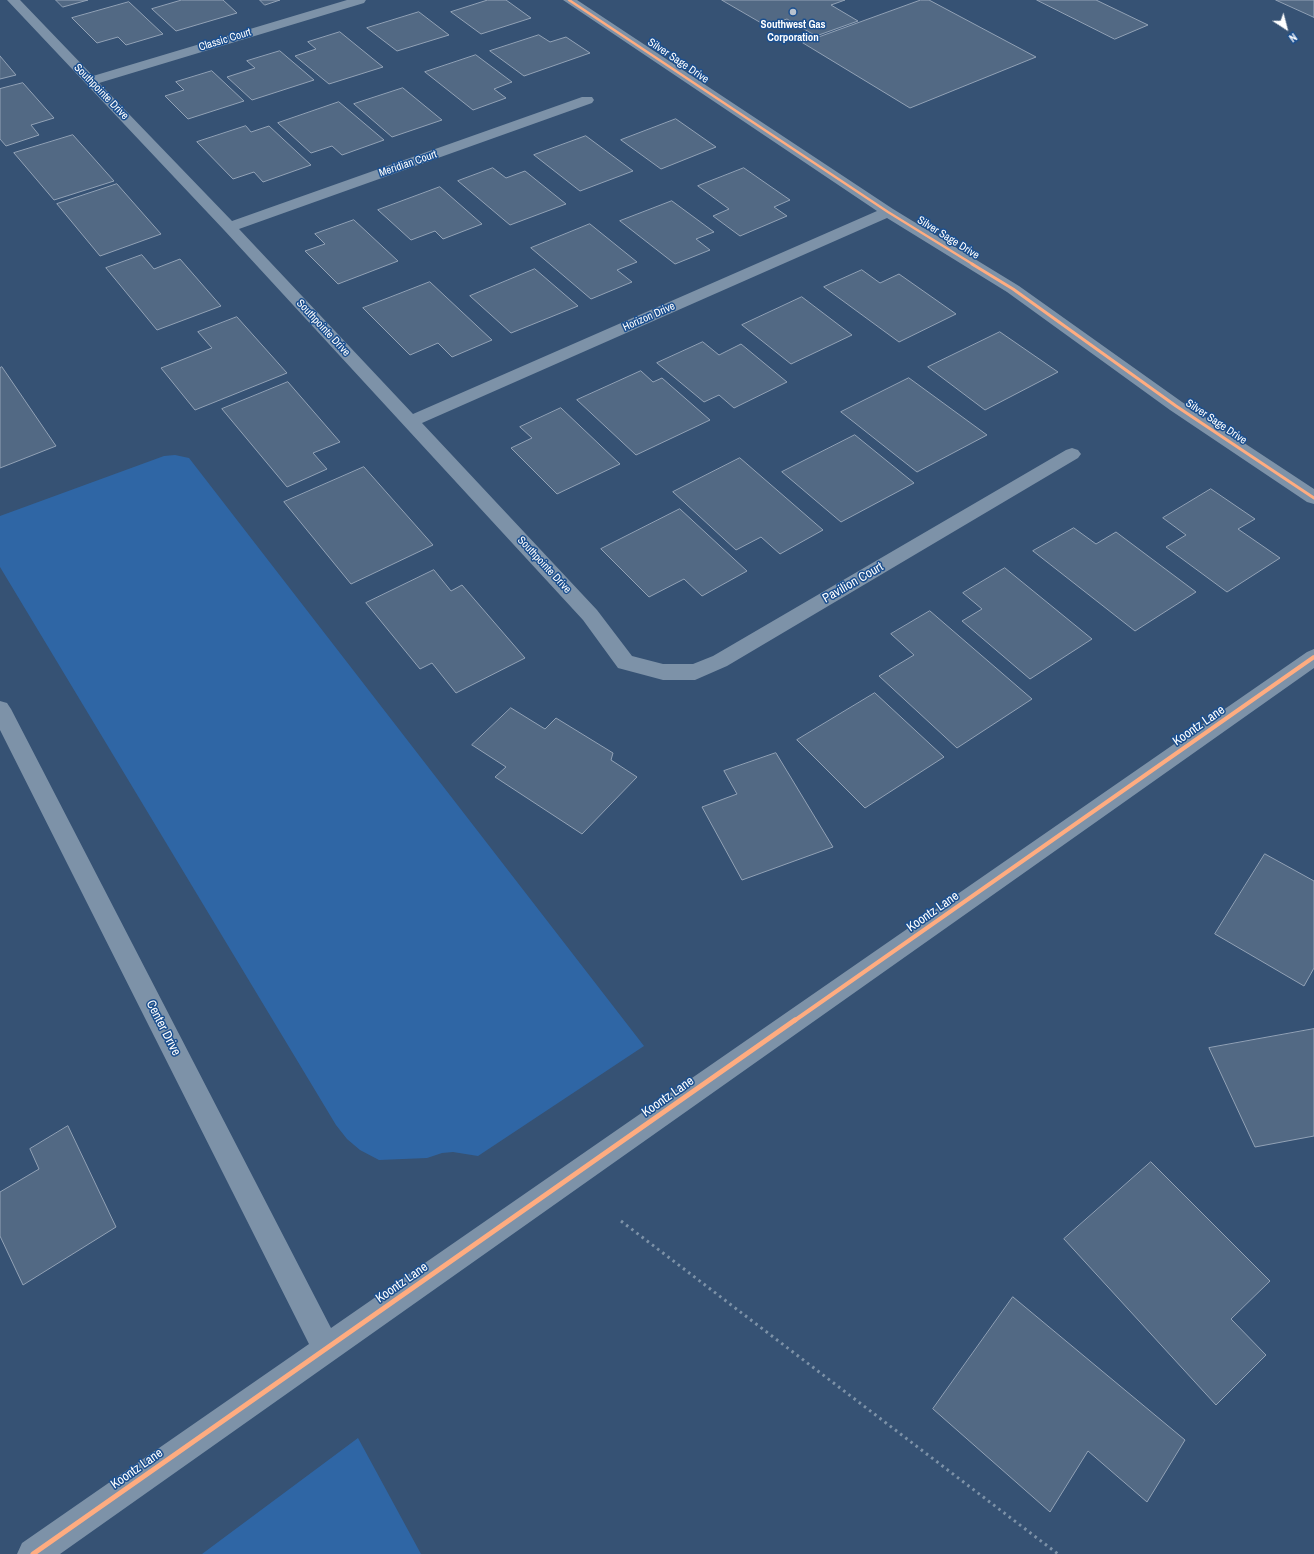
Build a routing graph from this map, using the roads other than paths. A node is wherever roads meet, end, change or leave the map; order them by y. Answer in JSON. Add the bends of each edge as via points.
{"nodes":[{"id":1,"x":13,"y":0,"type":"edge"},
{"id":2,"x":360,"y":0,"type":"edge"},
{"id":3,"x":569,"y":0,"type":"edge"},
{"id":4,"x":90,"y":81,"type":"junction"},
{"id":5,"x":587,"y":100,"type":"dead end"},
{"id":6,"x":888,"y":212,"type":"junction"},
{"id":7,"x":229,"y":227,"type":"junction"},
{"id":8,"x":411,"y":421,"type":"junction"},
{"id":9,"x":1072,"y":454,"type":"dead end"},
{"id":10,"x":1314,"y":498,"type":"edge"},
{"id":11,"x":1314,"y":658,"type":"edge"},
{"id":12,"x":625,"y":662,"type":"joint"},
{"id":13,"x":0,"y":709,"type":"edge"},
{"id":14,"x":326,"y":1348,"type":"junction"},
{"id":15,"x":33,"y":1554,"type":"edge"}],
"edges":[{"from":1,"to":4,"type":"street","name":"Southpointe Drive"},
{"from":2,"to":4,"type":"street","name":"Classic Court"},
{"from":3,"to":6,"type":"street","name":"Silver Sage Drive"},
{"from":4,"to":7,"type":"street","name":"Southpointe Drive"},
{"from":5,"to":7,"type":"street","name":"Meridian Court"},
{"from":6,"to":8,"type":"street","name":"Horizon Drive"},
{"from":6,"to":10,"type":"street","name":"Silver Sage Drive","via":[[1013,289],[1176,406]]},
{"from":7,"to":8,"type":"street","name":"Southpointe Drive"},
{"from":8,"to":12,"type":"street","name":"Southpointe Drive","via":[[590,615]]},
{"from":9,"to":12,"type":"street","name":"Pavilion Court","via":[[720,661],[695,672],[663,672]]},
{"from":11,"to":14,"type":"street","name":"Koontz Lane"},
{"from":13,"to":14,"type":"street","name":"Center Drive"},
{"from":14,"to":15,"type":"street","name":"Koontz Lane"}]}
